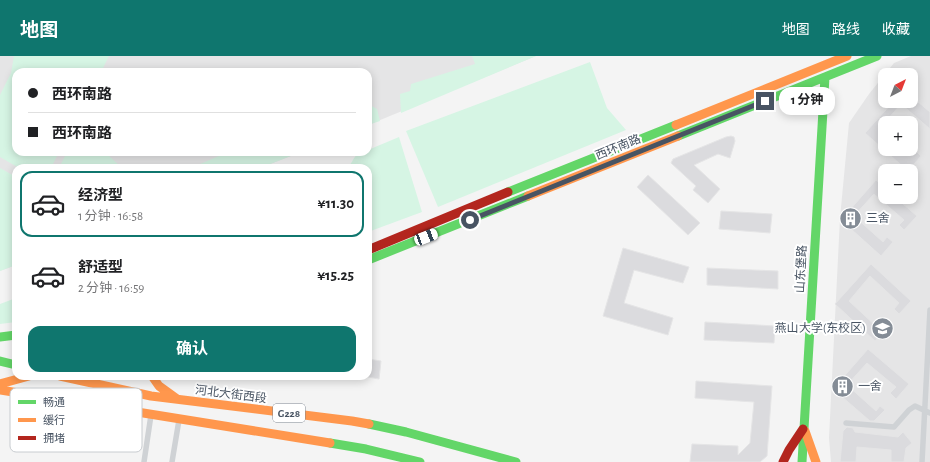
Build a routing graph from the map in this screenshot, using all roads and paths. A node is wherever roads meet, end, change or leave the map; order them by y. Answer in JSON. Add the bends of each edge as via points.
{"nodes":[{"id":1,"x":848,"y":56,"type":"edge"},
{"id":2,"x":877,"y":56,"type":"edge"},
{"id":3,"x":825,"y":77,"type":"junction"},
{"id":4,"x":372,"y":248,"type":"edge"},
{"id":5,"x":372,"y":258,"type":"edge"},
{"id":6,"x":930,"y":310,"type":"edge"},
{"id":7,"x":0,"y":336,"type":"edge"},
{"id":8,"x":12,"y":336,"type":"edge"},
{"id":9,"x":0,"y":361,"type":"edge"},
{"id":10,"x":12,"y":364,"type":"edge"},
{"id":11,"x":14,"y":380,"type":"edge"},
{"id":12,"x":78,"y":380,"type":"edge"},
{"id":13,"x":153,"y":380,"type":"edge"},
{"id":14,"x":0,"y":384,"type":"edge"},
{"id":15,"x":928,"y":385,"type":"edge"},
{"id":16,"x":115,"y":388,"type":"edge"},
{"id":17,"x":0,"y":390,"type":"edge"},
{"id":18,"x":10,"y":392,"type":"edge"},
{"id":19,"x":142,"y":394,"type":"edge"},
{"id":20,"x":178,"y":400,"type":"junction"},
{"id":21,"x":927,"y":412,"type":"edge"},
{"id":22,"x":142,"y":414,"type":"edge"},
{"id":23,"x":150,"y":415,"type":"junction"},
{"id":24,"x":179,"y":420,"type":"junction"},
{"id":25,"x":846,"y":423,"type":"dead end"},
{"id":26,"x":804,"y":428,"type":"junction"},
{"id":27,"x":144,"y":462,"type":"edge"},
{"id":28,"x":172,"y":462,"type":"edge"},
{"id":29,"x":420,"y":462,"type":"edge"},
{"id":30,"x":516,"y":462,"type":"edge"},
{"id":31,"x":783,"y":462,"type":"edge"},
{"id":32,"x":802,"y":462,"type":"edge"},
{"id":33,"x":816,"y":462,"type":"edge"},
{"id":34,"x":922,"y":462,"type":"edge"}],
"edges":[{"from":1,"to":4,"type":"main road","name":"西环南路"},
{"from":2,"to":3,"type":"main road","name":"西环南路"},
{"from":3,"to":5,"type":"main road","name":"西环南路"},
{"from":3,"to":26,"type":"main road","name":"山东堡路"},
{"from":6,"to":15,"type":"street"},
{"from":7,"to":8,"type":"main road"},
{"from":9,"to":10,"type":"main road"},
{"from":11,"to":14,"type":"main road"},
{"from":12,"to":16,"type":"main road","name":"河北大街西段","number":"G228"},
{"from":13,"to":20,"type":"main road"},
{"from":15,"to":21,"type":"street"},
{"from":17,"to":18,"type":"main road","number":"G228"},
{"from":19,"to":20,"type":"main road","name":"河北大街西段","number":"G228"},
{"from":20,"to":30,"type":"main road","name":"河北大街西段","number":"G228","via":[[352,421],[449,442]]},
{"from":21,"to":25,"type":"street","via":[[915,406],[908,410],[894,427]]},
{"from":21,"to":34,"type":"street"},
{"from":22,"to":23,"type":"main road","number":"G228"},
{"from":23,"to":24,"type":"main road","number":"G228"},
{"from":23,"to":27,"type":"street"},
{"from":24,"to":28,"type":"street"},
{"from":24,"to":29,"type":"main road","number":"G228","via":[[366,449]]},
{"from":26,"to":31,"type":"main road"},
{"from":26,"to":32,"type":"main road","name":"山东堡路"},
{"from":26,"to":33,"type":"main road"}]}
